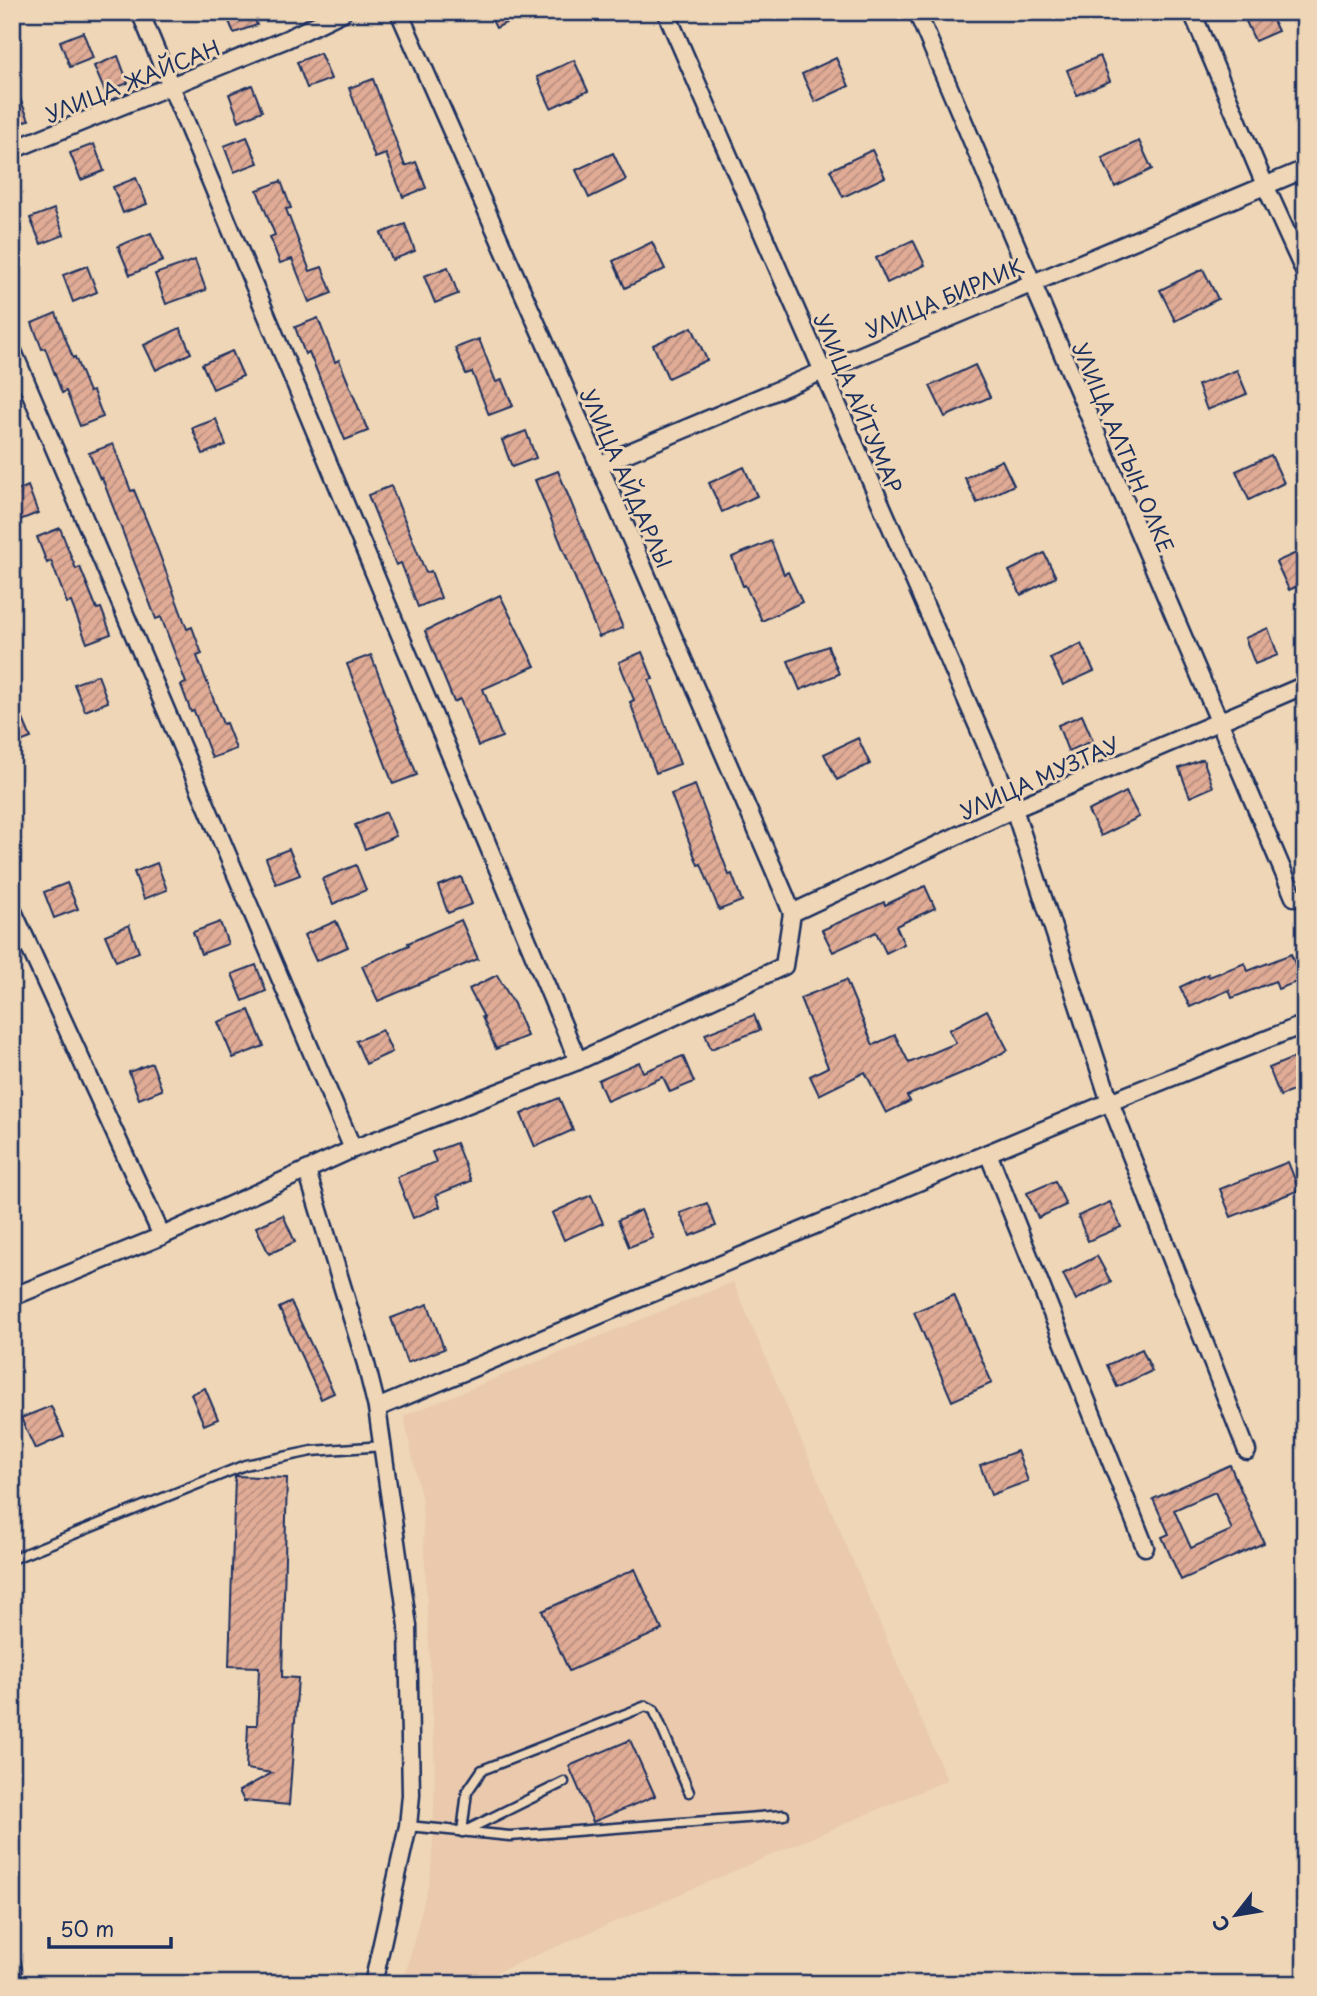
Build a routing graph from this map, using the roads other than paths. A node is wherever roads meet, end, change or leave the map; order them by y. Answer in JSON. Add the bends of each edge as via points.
{"nodes":[{"id":1,"x":140,"y":12,"type":"edge"},
{"id":2,"x":343,"y":12,"type":"edge"},
{"id":3,"x":399,"y":12,"type":"edge"},
{"id":4,"x":666,"y":12,"type":"edge"},
{"id":5,"x":917,"y":12,"type":"edge"},
{"id":6,"x":1192,"y":12,"type":"edge"},
{"id":7,"x":171,"y":87,"type":"junction"},
{"id":8,"x":12,"y":150,"type":"edge"},
{"id":9,"x":1305,"y":169,"type":"edge"},
{"id":10,"x":1265,"y":185,"type":"junction"},
{"id":11,"x":1305,"y":273,"type":"edge"},
{"id":12,"x":1032,"y":283,"type":"junction"},
{"id":13,"x":12,"y":349,"type":"edge"},
{"id":14,"x":822,"y":371,"type":"junction"},
{"id":15,"x":599,"y":465,"type":"junction"},
{"id":16,"x":1305,"y":685,"type":"edge"},
{"id":17,"x":1218,"y":722,"type":"junction"},
{"id":18,"x":1014,"y":809,"type":"junction"},
{"id":19,"x":1294,"y":897,"type":"dead end"},
{"id":20,"x":12,"y":909,"type":"edge"},
{"id":21,"x":792,"y":913,"type":"junction"},
{"id":22,"x":1305,"y":1024,"type":"edge"},
{"id":23,"x":578,"y":1061,"type":"junction"},
{"id":24,"x":1110,"y":1102,"type":"junction"},
{"id":25,"x":353,"y":1149,"type":"junction"},
{"id":26,"x":988,"y":1153,"type":"junction"},
{"id":27,"x":307,"y":1171,"type":"junction"},
{"id":28,"x":162,"y":1236,"type":"junction"},
{"id":29,"x":12,"y":1297,"type":"edge"},
{"id":30,"x":377,"y":1408,"type":"junction"},
{"id":31,"x":384,"y":1446,"type":"junction"},
{"id":32,"x":1247,"y":1451,"type":"dead end"},
{"id":33,"x":1145,"y":1547,"type":"dead end"},
{"id":34,"x":12,"y":1559,"type":"edge"},
{"id":35,"x":564,"y":1782,"type":"dead end"},
{"id":36,"x":689,"y":1792,"type":"dead end"},
{"id":37,"x":784,"y":1815,"type":"dead end"},
{"id":38,"x":408,"y":1826,"type":"junction"},
{"id":39,"x":462,"y":1832,"type":"junction"},
{"id":40,"x":12,"y":1964,"type":"edge"},
{"id":41,"x":15,"y":1984,"type":"edge"},
{"id":42,"x":373,"y":1984,"type":"edge"}],
"edges":[{"from":1,"to":7,"type":"street"},
{"from":2,"to":7,"type":"street","name":"УЛИЦА ЖАЙСАН"},
{"from":3,"to":15,"type":"street","name":"УЛИЦА АЙДАРЛЫ"},
{"from":4,"to":14,"type":"street","name":"УЛИЦА АЙТУМАР"},
{"from":5,"to":12,"type":"street","name":"УЛИЦА АЛТЫН ОЛКЕ"},
{"from":6,"to":10,"type":"street"},
{"from":7,"to":8,"type":"street","name":"УЛИЦА ЖАЙСАН"},
{"from":7,"to":23,"type":"street"},
{"from":9,"to":10,"type":"street","name":"УЛИЦА БИРЛИК"},
{"from":10,"to":11,"type":"street"},
{"from":10,"to":12,"type":"street","name":"УЛИЦА БИРЛИК"},
{"from":12,"to":14,"type":"street","name":"УЛИЦА БИРЛИК"},
{"from":12,"to":17,"type":"street","name":"УЛИЦА АЛТЫН ОЛКЕ"},
{"from":13,"to":25,"type":"street"},
{"from":14,"to":15,"type":"street","name":"УЛИЦА БИРЛИК"},
{"from":14,"to":18,"type":"street","name":"УЛИЦА АЙТУМАР"},
{"from":15,"to":21,"type":"street","name":"УЛИЦА АЙДАРЛЫ"},
{"from":16,"to":17,"type":"street","name":"УЛИЦА МУЗТАУ"},
{"from":17,"to":18,"type":"street","name":"УЛИЦА МУЗТАУ"},
{"from":17,"to":19,"type":"street","name":"УЛИЦА АЛТЫН ОЛКЕ"},
{"from":18,"to":21,"type":"street","name":"УЛИЦА МУЗТАУ"},
{"from":18,"to":24,"type":"street","name":"УЛИЦА АЙТУМАР"},
{"from":20,"to":28,"type":"street"},
{"from":21,"to":23,"type":"street","via":[[785,965]]},
{"from":22,"to":24,"type":"street"},
{"from":23,"to":25,"type":"street"},
{"from":24,"to":26,"type":"street"},
{"from":24,"to":32,"type":"street","name":"УЛИЦА АЙТУМАР"},
{"from":25,"to":27,"type":"street"},
{"from":26,"to":30,"type":"street"},
{"from":26,"to":33,"type":"street"},
{"from":27,"to":28,"type":"street"},
{"from":27,"to":30,"type":"street"},
{"from":28,"to":29,"type":"street"},
{"from":30,"to":31,"type":"street"},
{"from":31,"to":34,"type":"lane","via":[[312,1451],[245,1465]]},
{"from":31,"to":38,"type":"street","via":[[408,1626]]},
{"from":35,"to":39,"type":"lane"},
{"from":36,"to":39,"type":"lane","via":[[654,1710],[646,1706],[482,1770],[467,1792]]},
{"from":37,"to":39,"type":"lane","via":[[510,1836]]},
{"from":38,"to":39,"type":"lane"},
{"from":38,"to":42,"type":"street"},
{"from":40,"to":41,"type":"street"}]}
